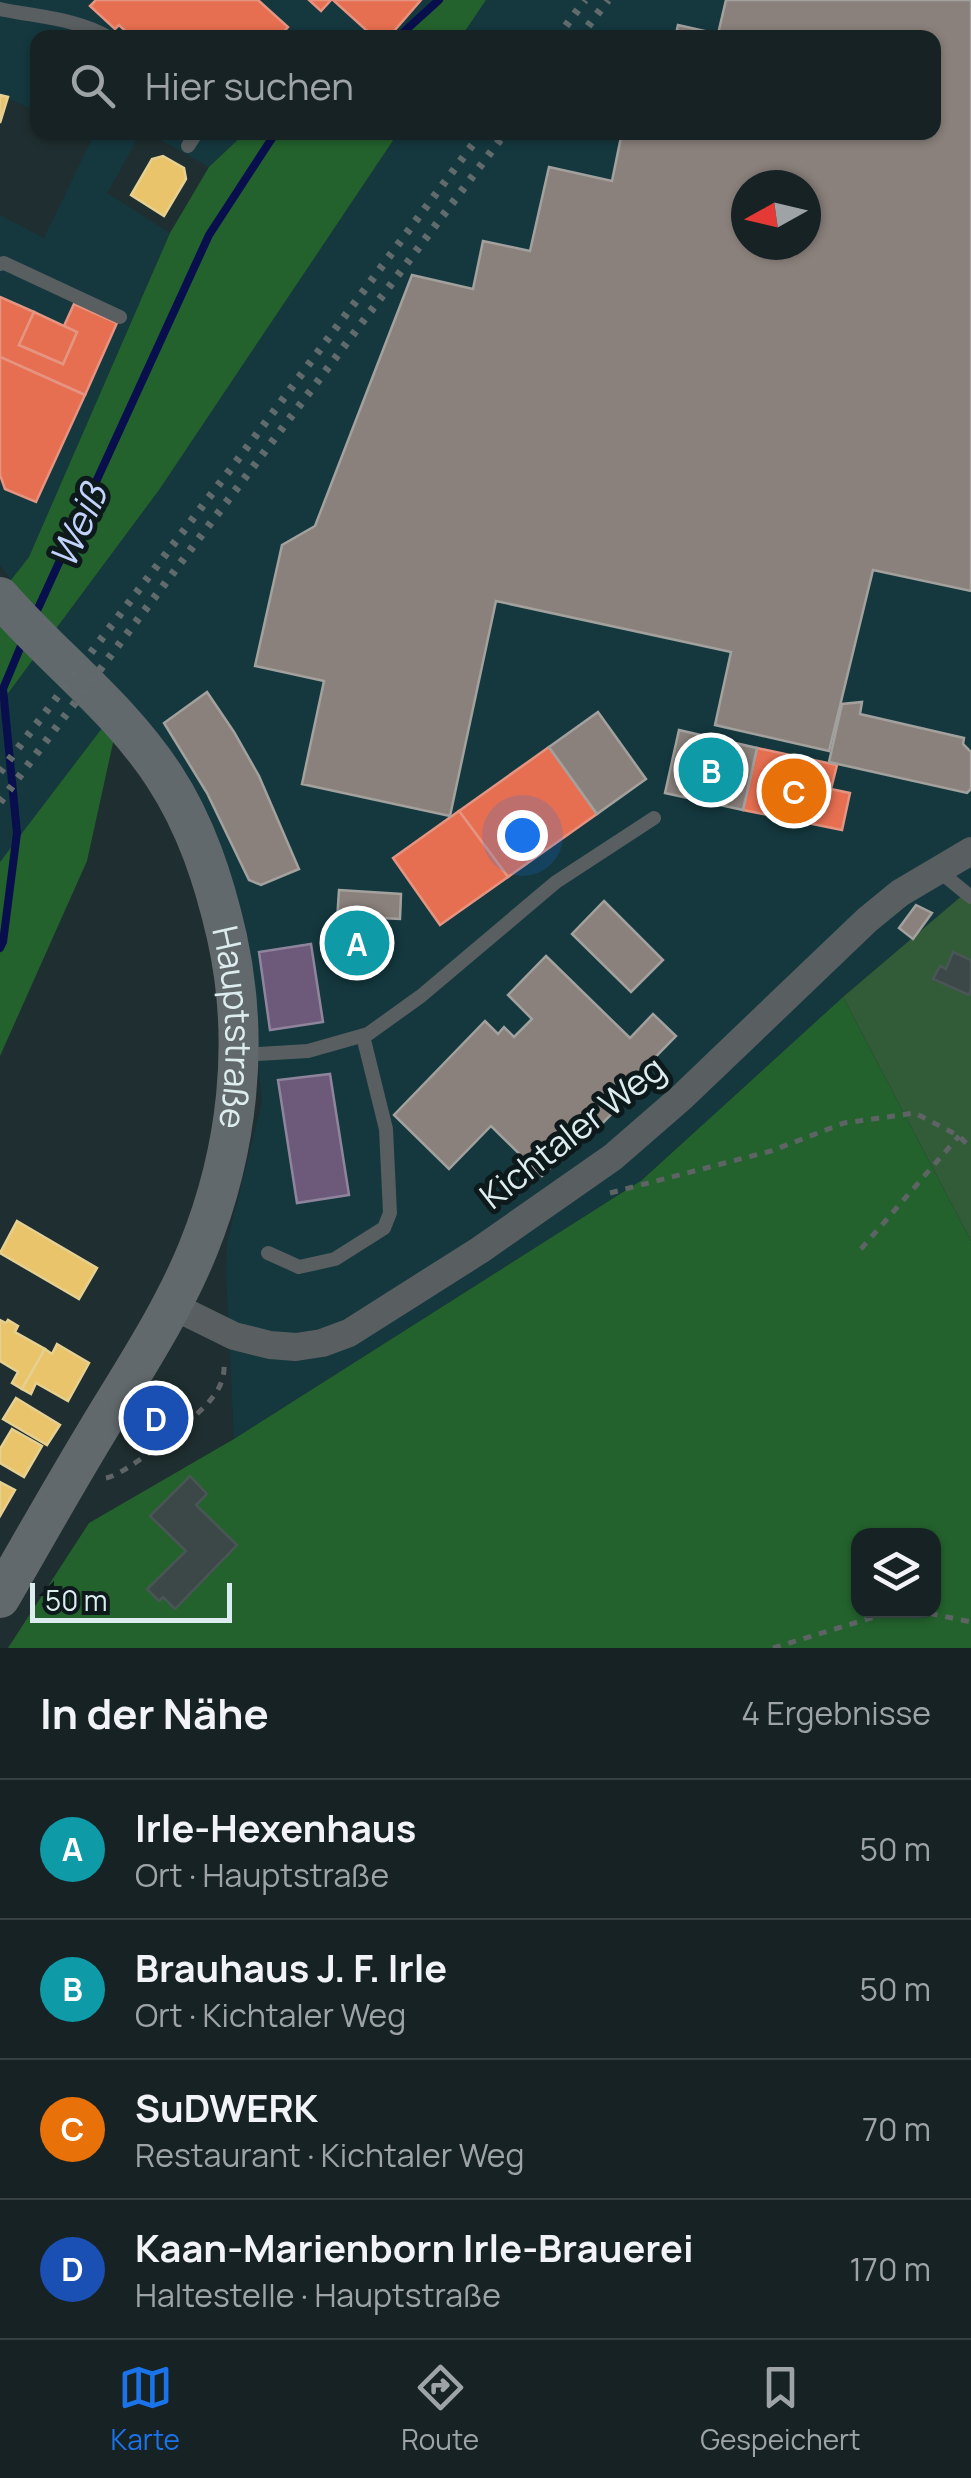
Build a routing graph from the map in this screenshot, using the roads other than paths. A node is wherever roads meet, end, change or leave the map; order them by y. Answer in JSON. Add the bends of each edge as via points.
{"nodes":[{"id":1,"x":0,"y":10,"type":"edge"},
{"id":2,"x":93,"y":30,"type":"edge"},
{"id":3,"x":192,"y":140,"type":"edge"},
{"id":4,"x":188,"y":146,"type":"dead end"},
{"id":5,"x":0,"y":264,"type":"edge"},
{"id":6,"x":120,"y":317,"type":"dead end"},
{"id":7,"x":3,"y":600,"type":"edge"},
{"id":8,"x":654,"y":818,"type":"dead end"},
{"id":9,"x":971,"y":851,"type":"edge"},
{"id":10,"x":939,"y":871,"type":"junction"},
{"id":11,"x":971,"y":897,"type":"edge"},
{"id":12,"x":362,"y":1036,"type":"junction"},
{"id":13,"x":240,"y":1055,"type":"junction"},
{"id":14,"x":268,"y":1253,"type":"dead end"},
{"id":15,"x":171,"y":1305,"type":"junction"},
{"id":16,"x":0,"y":1598,"type":"edge"}],
"edges":[{"from":1,"to":2,"type":"lane"},
{"from":3,"to":4,"type":"lane"},
{"from":5,"to":6,"type":"lane"},
{"from":7,"to":13,"type":"main road","name":"Hauptstraße","via":[[121,720],[194,830],[236,976]]},
{"from":8,"to":12,"type":"lane","via":[[556,882],[422,996]]},
{"from":9,"to":10,"type":"street","name":"Kichtaler Weg"},
{"from":10,"to":11,"type":"lane"},
{"from":10,"to":15,"type":"street","name":"Kichtaler Weg","via":[[867,920],[613,1158],[349,1333],[270,1345],[234,1336]]},
{"from":12,"to":13,"type":"lane","via":[[308,1051]]},
{"from":12,"to":14,"type":"lane","via":[[386,1129],[390,1213],[384,1228],[335,1259],[299,1267]]},
{"from":13,"to":15,"type":"main road","name":"Hauptstraße","via":[[223,1177]]},
{"from":15,"to":16,"type":"main road","name":"Hauptstraße"}]}
